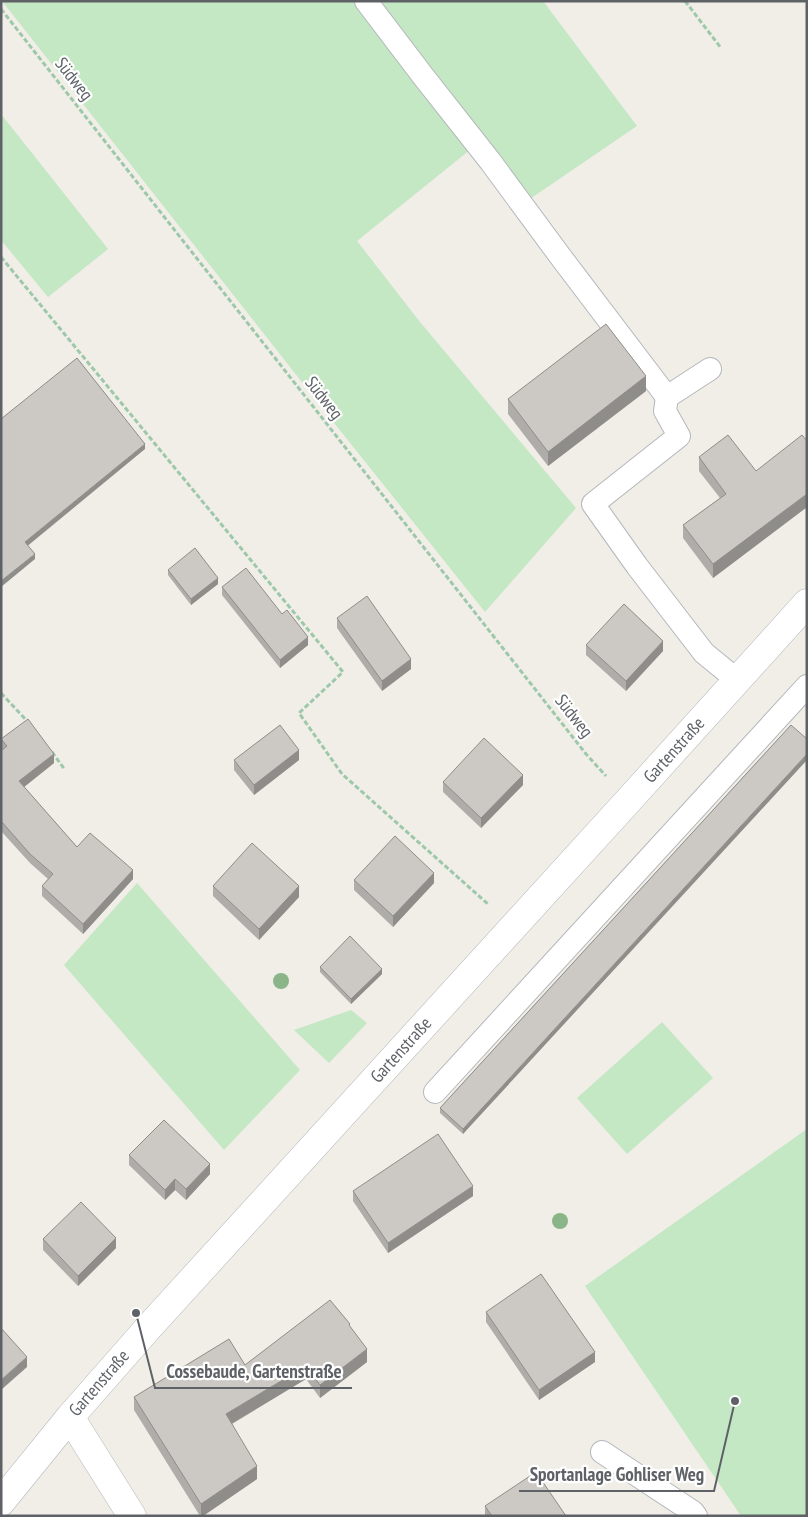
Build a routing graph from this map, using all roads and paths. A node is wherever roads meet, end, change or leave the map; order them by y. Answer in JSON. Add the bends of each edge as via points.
{"nodes":[{"id":1,"x":366,"y":1,"type":"edge"},
{"id":2,"x":685,"y":1,"type":"edge"},
{"id":3,"x":1,"y":8,"type":"edge"},
{"id":4,"x":720,"y":48,"type":"dead end"},
{"id":5,"x":1,"y":257,"type":"edge"},
{"id":6,"x":710,"y":369,"type":"dead end"},
{"id":7,"x":667,"y":397,"type":"junction"},
{"id":8,"x":807,"y":603,"type":"edge"},
{"id":9,"x":737,"y":680,"type":"junction"},
{"id":10,"x":807,"y":686,"type":"edge"},
{"id":11,"x":1,"y":693,"type":"edge"},
{"id":12,"x":29,"y":722,"type":"edge"},
{"id":13,"x":47,"y":746,"type":"edge"},
{"id":14,"x":65,"y":770,"type":"dead end"},
{"id":15,"x":628,"y":801,"type":"junction"},
{"id":16,"x":513,"y":927,"type":"junction"},
{"id":17,"x":435,"y":1092,"type":"dead end"},
{"id":18,"x":70,"y":1417,"type":"junction"},
{"id":19,"x":602,"y":1452,"type":"dead end"},
{"id":20,"x":1,"y":1502,"type":"edge"},
{"id":21,"x":132,"y":1516,"type":"edge"},
{"id":22,"x":696,"y":1516,"type":"edge"}],
"edges":[{"from":1,"to":7,"type":"lane"},
{"from":2,"to":4,"type":"path"},
{"from":3,"to":15,"type":"path","name":"Südweg","via":[[586,754]]},
{"from":5,"to":16,"type":"path","via":[[343,672],[299,714],[342,774]]},
{"from":6,"to":7,"type":"lane"},
{"from":7,"to":9,"type":"lane","via":[[665,411],[679,436],[593,504],[704,653]]},
{"from":8,"to":9,"type":"street","name":"Gartenstraße"},
{"from":9,"to":15,"type":"street","name":"Gartenstraße"},
{"from":10,"to":17,"type":"lane"},
{"from":11,"to":12,"type":"path"},
{"from":13,"to":14,"type":"path"},
{"from":15,"to":16,"type":"street","name":"Gartenstraße"},
{"from":16,"to":18,"type":"street","name":"Gartenstraße"},
{"from":18,"to":20,"type":"street","name":"Gartenstraße"},
{"from":18,"to":21,"type":"street"},
{"from":19,"to":22,"type":"lane"}]}
